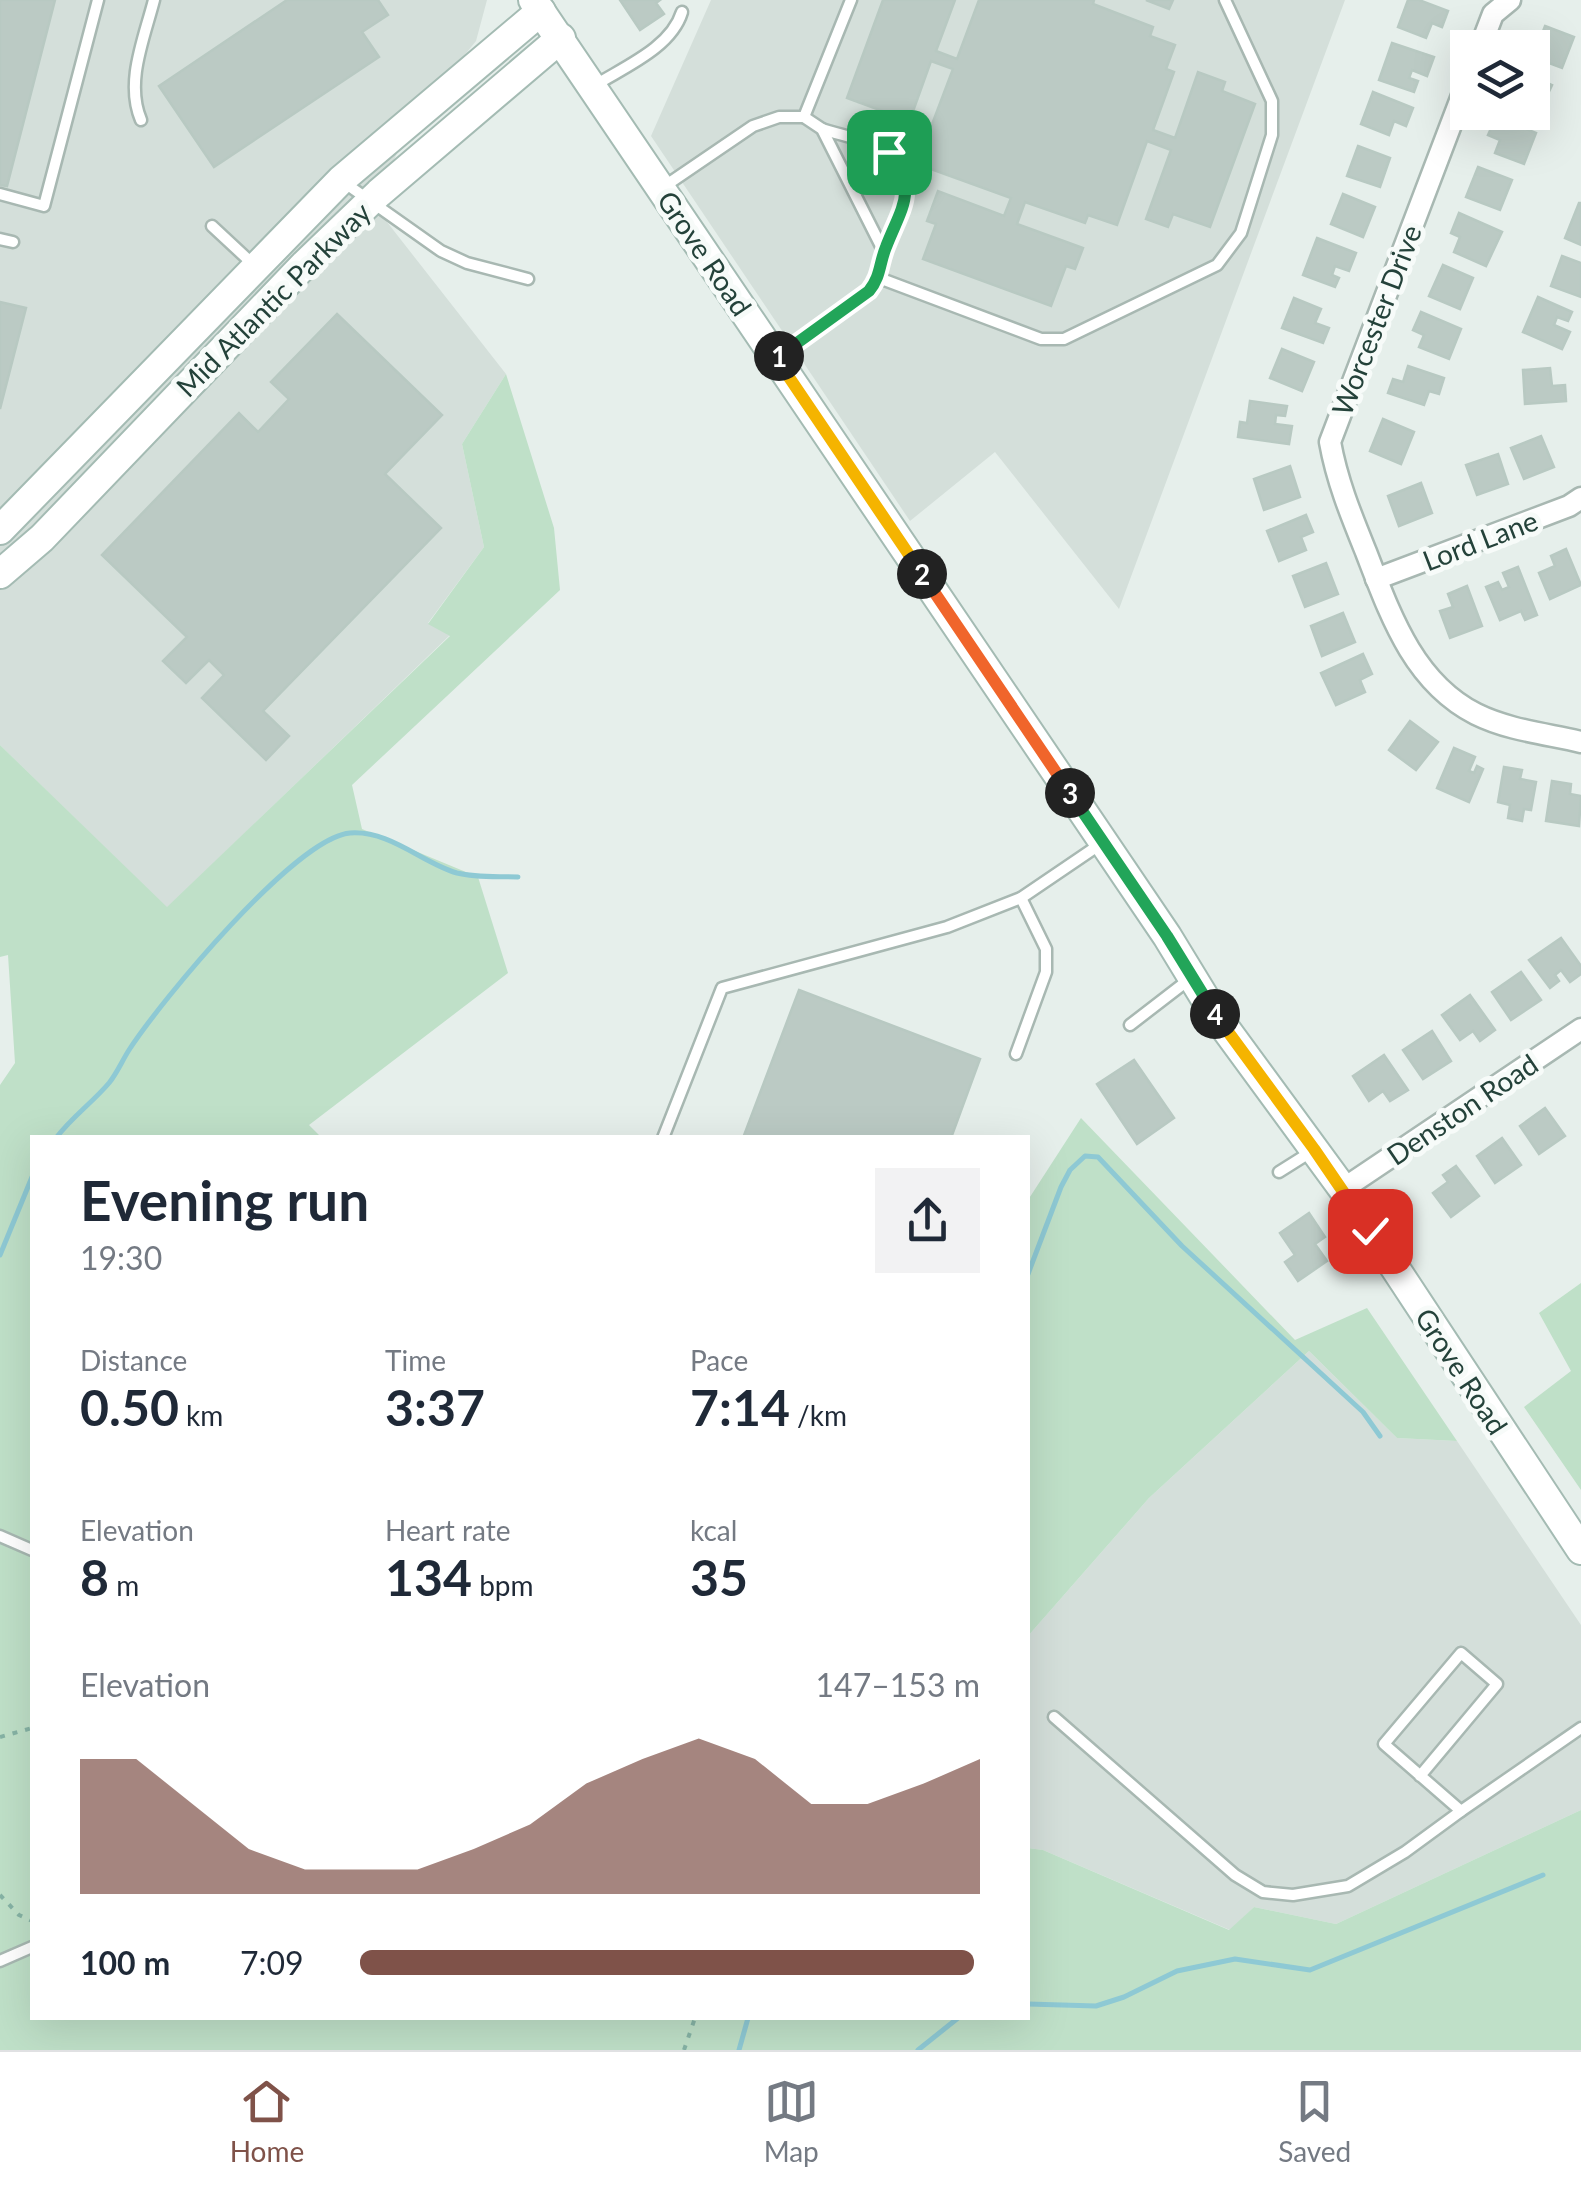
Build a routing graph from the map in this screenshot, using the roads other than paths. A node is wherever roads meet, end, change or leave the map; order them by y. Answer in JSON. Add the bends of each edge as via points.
{"nodes":[{"id":1,"x":98,"y":0,"type":"edge"},
{"id":2,"x":154,"y":0,"type":"edge"},
{"id":3,"x":852,"y":0,"type":"edge"},
{"id":4,"x":1225,"y":0,"type":"edge"},
{"id":5,"x":1510,"y":0,"type":"edge"},
{"id":6,"x":537,"y":6,"type":"edge"},
{"id":7,"x":682,"y":12,"type":"dead end"},
{"id":8,"x":1487,"y":30,"type":"edge"},
{"id":9,"x":561,"y":38,"type":"junction"},
{"id":10,"x":593,"y":87,"type":"junction"},
{"id":11,"x":804,"y":118,"type":"junction"},
{"id":12,"x":141,"y":120,"type":"dead end"},
{"id":13,"x":1450,"y":127,"type":"edge"},
{"id":14,"x":822,"y":130,"type":"junction"},
{"id":15,"x":342,"y":180,"type":"junction"},
{"id":16,"x":661,"y":188,"type":"junction"},
{"id":17,"x":0,"y":194,"type":"edge"},
{"id":18,"x":369,"y":202,"type":"junction"},
{"id":19,"x":212,"y":226,"type":"dead end"},
{"id":20,"x":0,"y":238,"type":"edge"},
{"id":21,"x":14,"y":242,"type":"dead end"},
{"id":22,"x":884,"y":252,"type":"junction"},
{"id":23,"x":255,"y":266,"type":"junction"},
{"id":24,"x":528,"y":278,"type":"dead end"},
{"id":25,"x":879,"y":278,"type":"junction"},
{"id":26,"x":776,"y":358,"type":"junction"},
{"id":27,"x":1581,"y":498,"type":"edge"},
{"id":28,"x":0,"y":530,"type":"edge"},
{"id":29,"x":0,"y":574,"type":"edge"},
{"id":30,"x":1376,"y":579,"type":"junction"},
{"id":31,"x":1581,"y":742,"type":"edge"},
{"id":32,"x":1103,"y":843,"type":"junction"},
{"id":33,"x":1021,"y":898,"type":"junction"},
{"id":34,"x":1192,"y":978,"type":"junction"},
{"id":35,"x":1130,"y":1025,"type":"dead end"},
{"id":36,"x":1581,"y":1029,"type":"edge"},
{"id":37,"x":1016,"y":1054,"type":"dead end"},
{"id":38,"x":664,"y":1135,"type":"edge"},
{"id":39,"x":1314,"y":1149,"type":"junction"},
{"id":40,"x":1279,"y":1172,"type":"dead end"},
{"id":41,"x":1343,"y":1190,"type":"junction"},
{"id":42,"x":0,"y":1536,"type":"edge"},
{"id":43,"x":30,"y":1549,"type":"edge"},
{"id":44,"x":1581,"y":1550,"type":"edge"},
{"id":45,"x":1054,"y":1717,"type":"dead end"},
{"id":46,"x":1581,"y":1728,"type":"edge"},
{"id":47,"x":1420,"y":1776,"type":"junction"},
{"id":48,"x":1460,"y":1811,"type":"junction"},
{"id":49,"x":30,"y":1948,"type":"edge"},
{"id":50,"x":0,"y":1961,"type":"edge"}],
"edges":[{"from":1,"to":17,"type":"lane","via":[[44,206]]},
{"from":2,"to":12,"type":"lane","via":[[134,83]]},
{"from":3,"to":11,"type":"lane"},
{"from":4,"to":25,"type":"lane","via":[[1272,101],[1272,135],[1241,233],[1217,265],[1064,339],[1042,339]]},
{"from":5,"to":8,"type":"street"},
{"from":6,"to":9,"type":"main road","name":"Grove Road"},
{"from":6,"to":15,"type":"main road","name":"Mid Atlantic Parkway"},
{"from":7,"to":10,"type":"lane","via":[[666,39]]},
{"from":9,"to":10,"type":"main road","name":"Grove Road"},
{"from":9,"to":18,"type":"main road","name":"Mid Atlantic Parkway"},
{"from":10,"to":16,"type":"main road","name":"Grove Road"},
{"from":11,"to":14,"type":"lane"},
{"from":11,"to":16,"type":"lane","via":[[753,126]]},
{"from":13,"to":30,"type":"street","name":"Worcester Drive","via":[[1330,442],[1337,480]]},
{"from":14,"to":22,"type":"lane"},
{"from":14,"to":22,"type":"lane","via":[[889,152],[905,176],[904,205]]},
{"from":15,"to":18,"type":"lane"},
{"from":15,"to":23,"type":"main road","name":"Mid Atlantic Parkway"},
{"from":16,"to":26,"type":"main road","name":"Grove Road"},
{"from":18,"to":24,"type":"lane","via":[[454,257]]},
{"from":18,"to":29,"type":"main road","name":"Mid Atlantic Parkway"},
{"from":19,"to":23,"type":"lane"},
{"from":20,"to":21,"type":"lane"},
{"from":22,"to":25,"type":"lane"},
{"from":23,"to":28,"type":"main road","name":"Mid Atlantic Parkway"},
{"from":25,"to":26,"type":"lane"},
{"from":26,"to":32,"type":"main road","name":"Grove Road"},
{"from":27,"to":30,"type":"street","name":"Lord Lane"},
{"from":30,"to":31,"type":"street","name":"Worcester Drive","via":[[1396,629],[1446,695],[1478,715]]},
{"from":32,"to":33,"type":"lane"},
{"from":32,"to":34,"type":"main road","name":"Grove Road"},
{"from":33,"to":37,"type":"lane","via":[[1046,949],[1046,972]]},
{"from":33,"to":38,"type":"lane","via":[[942,928],[722,988]]},
{"from":34,"to":35,"type":"lane"},
{"from":34,"to":39,"type":"main road","name":"Grove Road"},
{"from":36,"to":41,"type":"street","name":"Denston Road"},
{"from":39,"to":40,"type":"lane"},
{"from":39,"to":41,"type":"main road","name":"Grove Road"},
{"from":41,"to":44,"type":"main road","name":"Grove Road"},
{"from":42,"to":43,"type":"lane"},
{"from":45,"to":48,"type":"lane","via":[[1263,1892],[1293,1896],[1348,1886]]},
{"from":46,"to":48,"type":"lane"},
{"from":47,"to":47,"type":"lane","via":[[1384,1744],[1461,1653],[1498,1684]]},
{"from":47,"to":48,"type":"lane"},
{"from":49,"to":50,"type":"lane"}]}
